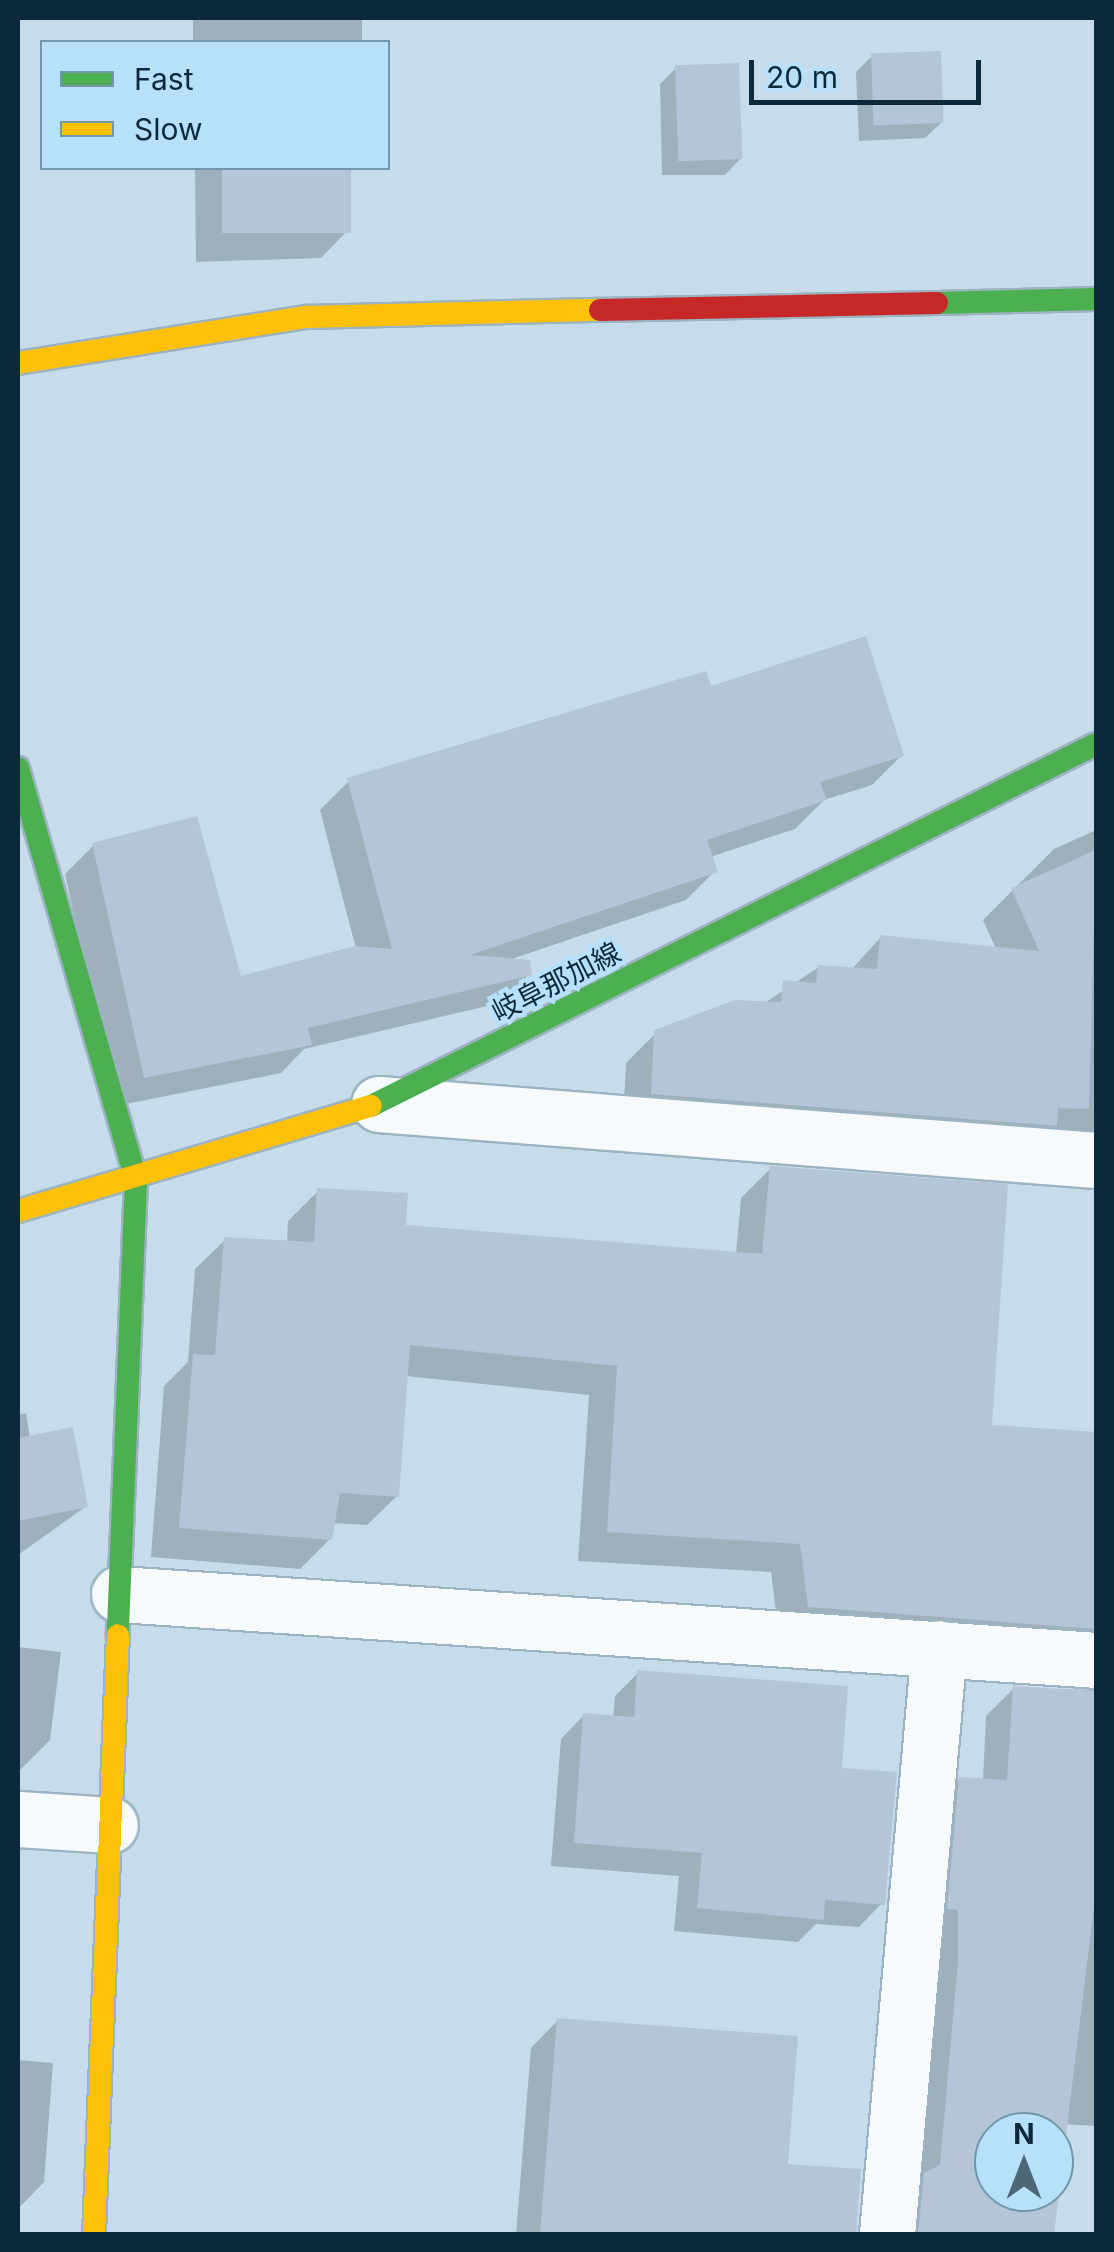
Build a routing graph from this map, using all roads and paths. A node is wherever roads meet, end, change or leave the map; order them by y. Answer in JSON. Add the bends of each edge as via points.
{"nodes":[{"id":1,"x":1096,"y":299,"type":"edge"},
{"id":2,"x":18,"y":363,"type":"edge"},
{"id":3,"x":1096,"y":744,"type":"edge"},
{"id":4,"x":18,"y":768,"type":"edge"},
{"id":5,"x":379,"y":1104,"type":"junction"},
{"id":6,"x":1096,"y":1160,"type":"edge"},
{"id":7,"x":136,"y":1180,"type":"junction"},
{"id":8,"x":18,"y":1211,"type":"edge"},
{"id":9,"x":119,"y":1594,"type":"junction"},
{"id":10,"x":939,"y":1648,"type":"junction"},
{"id":11,"x":1096,"y":1660,"type":"edge"},
{"id":12,"x":18,"y":1819,"type":"edge"},
{"id":13,"x":110,"y":1825,"type":"junction"},
{"id":14,"x":94,"y":2234,"type":"edge"},
{"id":15,"x":888,"y":2234,"type":"edge"}],
"edges":[{"from":1,"to":2,"type":"street","via":[[306,317]]},
{"from":3,"to":5,"type":"street","name":"岐阜那加線"},
{"from":4,"to":7,"type":"street"},
{"from":5,"to":6,"type":"street"},
{"from":5,"to":7,"type":"street","name":"岐阜那加線"},
{"from":7,"to":8,"type":"street","name":"岐阜那加線"},
{"from":7,"to":9,"type":"street"},
{"from":9,"to":10,"type":"street"},
{"from":9,"to":13,"type":"street"},
{"from":10,"to":11,"type":"street"},
{"from":10,"to":15,"type":"street"},
{"from":12,"to":13,"type":"street"},
{"from":13,"to":14,"type":"street"}]}
